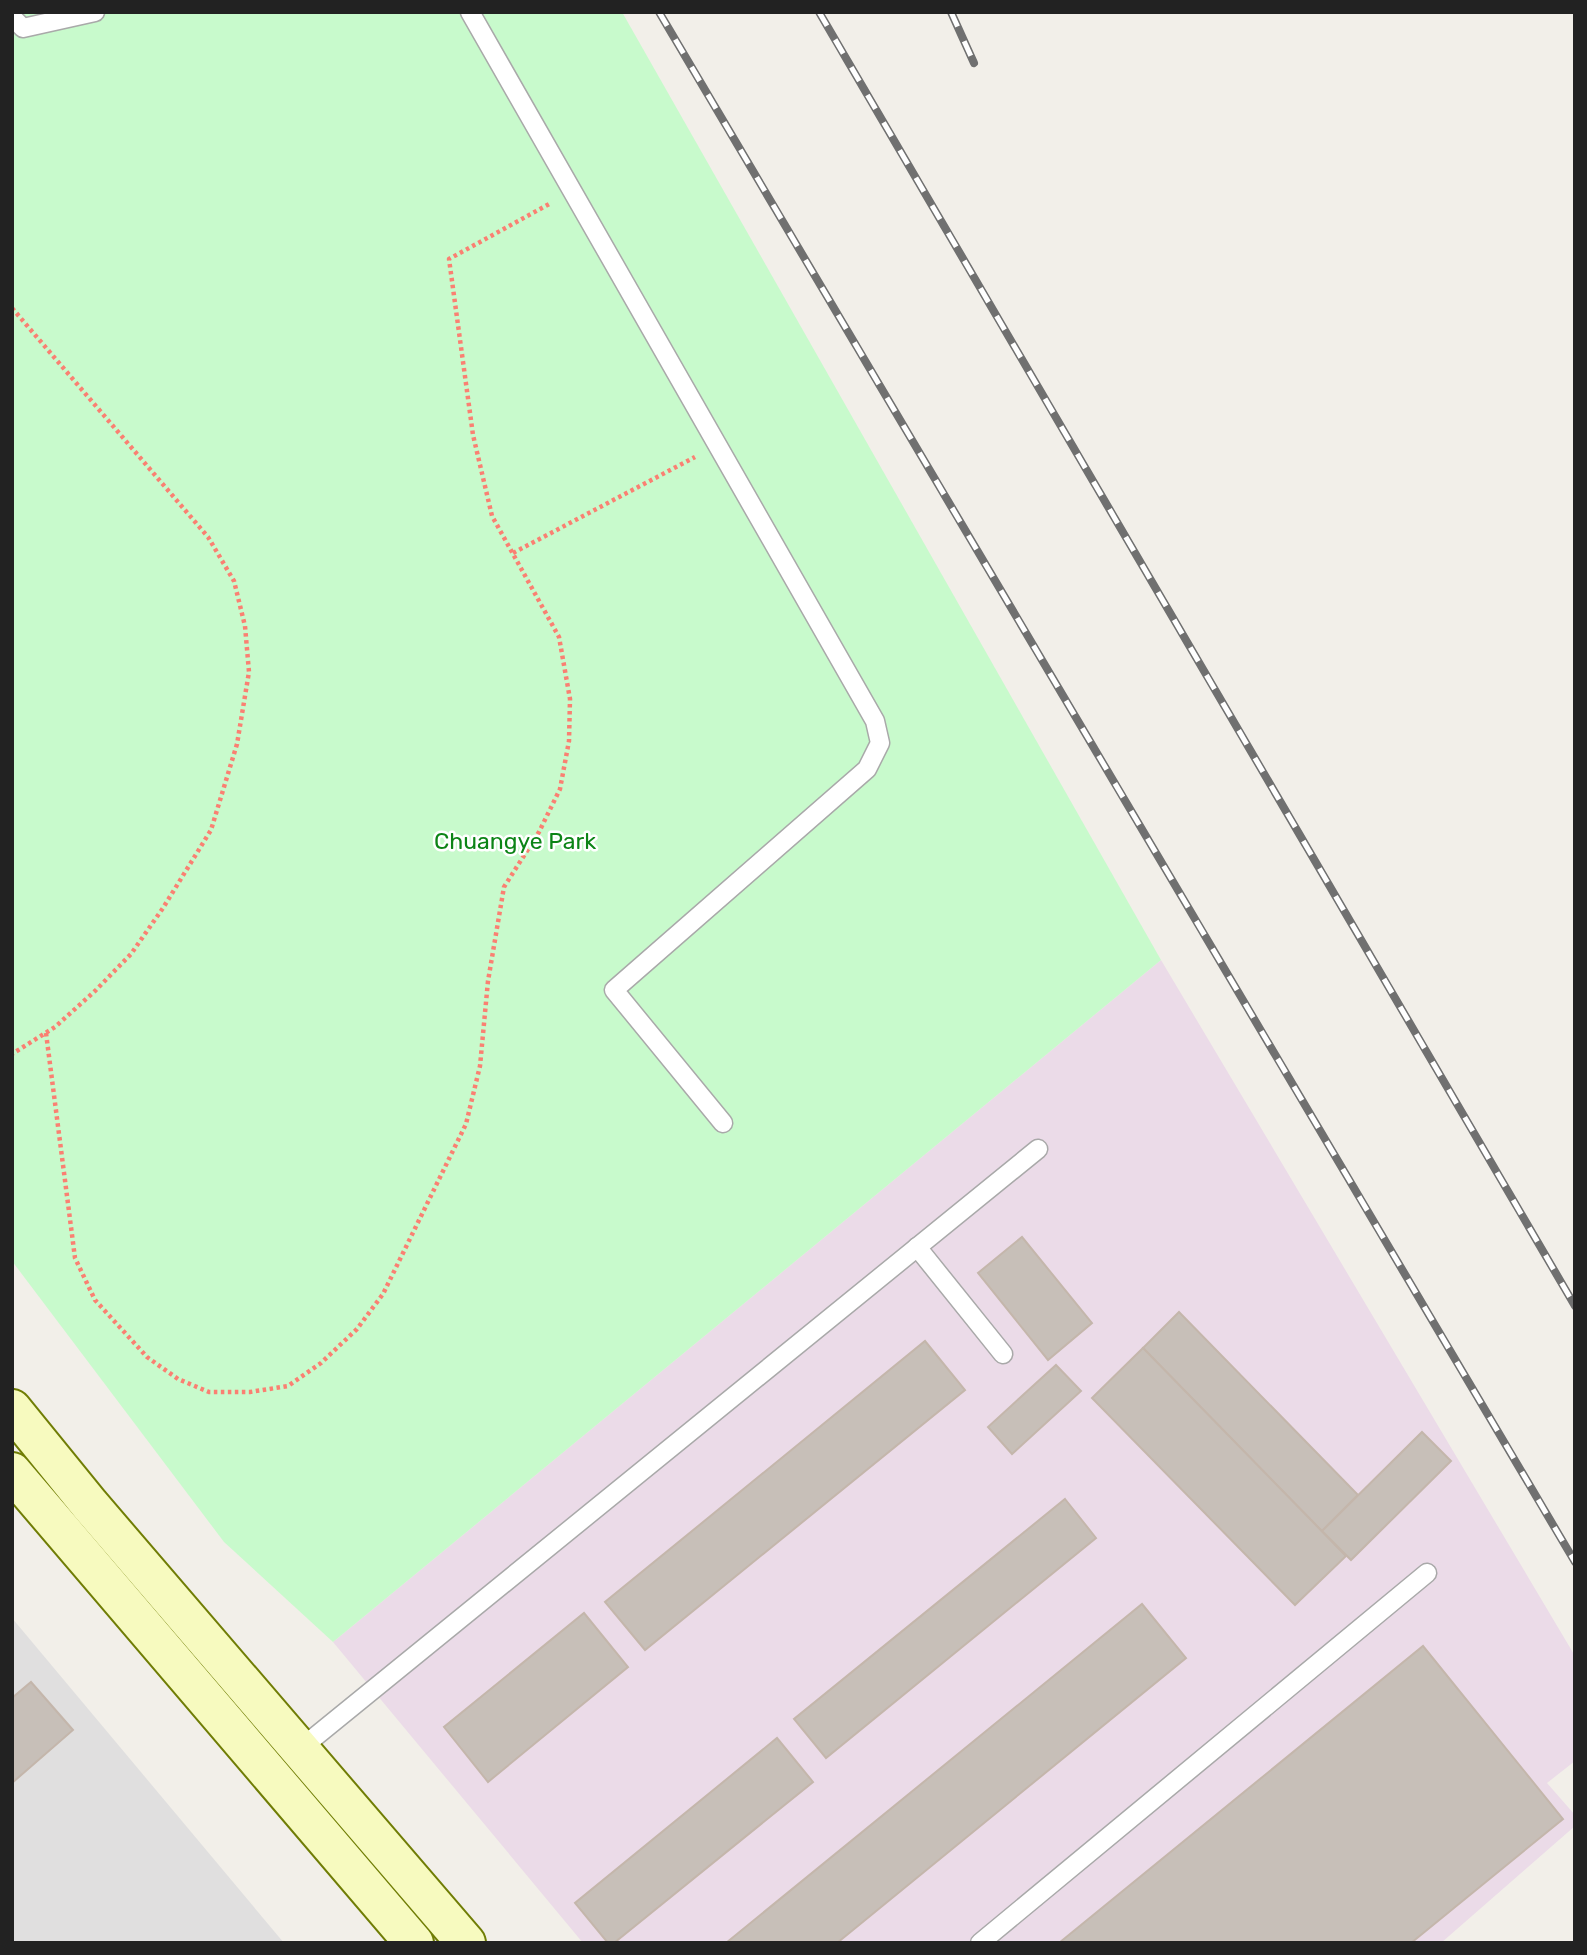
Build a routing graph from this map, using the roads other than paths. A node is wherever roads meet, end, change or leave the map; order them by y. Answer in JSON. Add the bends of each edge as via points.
{"nodes":[{"id":1,"x":95,"y":12,"type":"edge"},
{"id":2,"x":470,"y":12,"type":"edge"},
{"id":3,"x":12,"y":16,"type":"edge"},
{"id":4,"x":723,"y":1123,"type":"dead end"},
{"id":5,"x":1038,"y":1149,"type":"dead end"},
{"id":6,"x":917,"y":1247,"type":"junction"},
{"id":7,"x":1003,"y":1354,"type":"dead end"},
{"id":8,"x":12,"y":1409,"type":"edge"},
{"id":9,"x":12,"y":1472,"type":"edge"},
{"id":10,"x":1427,"y":1573,"type":"dead end"},
{"id":11,"x":300,"y":1749,"type":"junction"},
{"id":12,"x":414,"y":1943,"type":"edge"},
{"id":13,"x":466,"y":1943,"type":"edge"},
{"id":14,"x":980,"y":1943,"type":"edge"}],
"edges":[{"from":1,"to":3,"type":"lane","via":[[23,28]]},
{"from":2,"to":4,"type":"lane","via":[[875,721],[880,743],[867,769],[614,990]]},
{"from":5,"to":6,"type":"lane"},
{"from":6,"to":7,"type":"lane"},
{"from":6,"to":11,"type":"lane"},
{"from":8,"to":11,"type":"street"},
{"from":9,"to":12,"type":"street"},
{"from":10,"to":14,"type":"lane"},
{"from":11,"to":13,"type":"street"}]}
